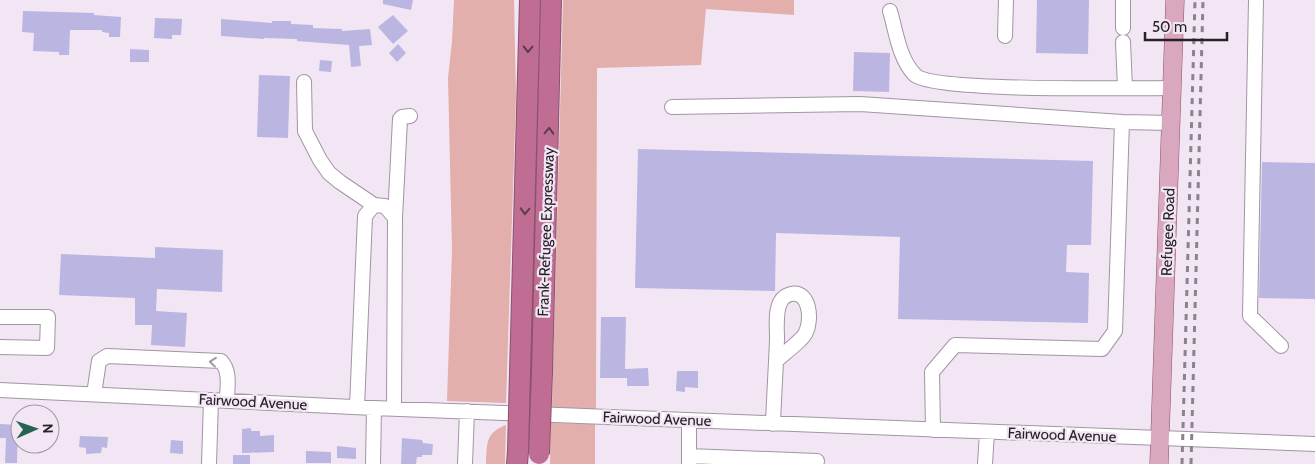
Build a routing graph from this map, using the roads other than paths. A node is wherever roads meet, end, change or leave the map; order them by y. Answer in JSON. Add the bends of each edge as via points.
{"nodes":[{"id":1,"x":530,"y":0,"type":"edge"},
{"id":2,"x":551,"y":0,"type":"edge"},
{"id":3,"x":1006,"y":0,"type":"edge"},
{"id":4,"x":1123,"y":0,"type":"edge"},
{"id":5,"x":1175,"y":0,"type":"edge"},
{"id":6,"x":1256,"y":0,"type":"edge"},
{"id":7,"x":890,"y":11,"type":"dead end"},
{"id":8,"x":1005,"y":36,"type":"dead end"},
{"id":9,"x":304,"y":82,"type":"dead end"},
{"id":10,"x":1125,"y":88,"type":"junction"},
{"id":11,"x":1173,"y":88,"type":"junction"},
{"id":12,"x":672,"y":106,"type":"dead end"},
{"id":13,"x":410,"y":116,"type":"dead end"},
{"id":14,"x":1122,"y":122,"type":"junction"},
{"id":15,"x":1172,"y":123,"type":"junction"},
{"id":16,"x":374,"y":205,"type":"junction"},
{"id":17,"x":395,"y":218,"type":"junction"},
{"id":18,"x":0,"y":317,"type":"edge"},
{"id":19,"x":1281,"y":346,"type":"dead end"},
{"id":20,"x":0,"y":347,"type":"edge"},
{"id":21,"x":776,"y":361,"type":"dead end"},
{"id":22,"x":0,"y":390,"type":"edge"},
{"id":23,"x":94,"y":394,"type":"junction"},
{"id":24,"x":211,"y":400,"type":"junction"},
{"id":25,"x":227,"y":401,"type":"junction"},
{"id":26,"x":357,"y":407,"type":"junction"},
{"id":27,"x":374,"y":408,"type":"junction"},
{"id":28,"x":394,"y":408,"type":"junction"},
{"id":29,"x":467,"y":411,"type":"junction"},
{"id":30,"x":689,"y":420,"type":"junction"},
{"id":31,"x":773,"y":424,"type":"junction"},
{"id":32,"x":933,"y":430,"type":"junction"},
{"id":33,"x":987,"y":432,"type":"junction"},
{"id":34,"x":1160,"y":439,"type":"junction"},
{"id":35,"x":1315,"y":444,"type":"edge"},
{"id":36,"x":517,"y":458,"type":"edge"},
{"id":37,"x":538,"y":459,"type":"edge"},
{"id":38,"x":689,"y":460,"type":"edge"},
{"id":39,"x":817,"y":461,"type":"dead end"},
{"id":40,"x":208,"y":464,"type":"edge"},
{"id":41,"x":373,"y":464,"type":"edge"},
{"id":42,"x":464,"y":464,"type":"edge"},
{"id":43,"x":985,"y":464,"type":"edge"},
{"id":44,"x":1159,"y":464,"type":"edge"}],
"edges":[{"from":1,"to":36,"type":"highway","name":"Frank-Refugee Expressway","one_way":true,"bridge":true},
{"from":37,"to":2,"type":"highway","name":"Frank-Refugee Expressway","one_way":true,"bridge":true},
{"from":3,"to":8,"type":"street"},
{"from":4,"to":10,"type":"street"},
{"from":5,"to":11,"type":"main road","name":"Refugee Road"},
{"from":6,"to":19,"type":"street","via":[[1250,316]]},
{"from":7,"to":10,"type":"street","via":[[907,65],[920,79],[995,86]]},
{"from":9,"to":16,"type":"street","via":[[305,131],[320,160],[329,173]]},
{"from":10,"to":11,"type":"street"},
{"from":11,"to":15,"type":"main road","name":"Refugee Road"},
{"from":12,"to":14,"type":"street","via":[[860,104]]},
{"from":13,"to":17,"type":"street","via":[[400,119]]},
{"from":14,"to":15,"type":"street"},
{"from":14,"to":32,"type":"street","via":[[1115,330],[1102,349],[954,345],[932,372]]},
{"from":15,"to":34,"type":"main road","name":"Refugee Road"},
{"from":16,"to":17,"type":"street","via":[[385,206]]},
{"from":16,"to":26,"type":"street","via":[[365,216]]},
{"from":17,"to":28,"type":"street"},
{"from":18,"to":20,"type":"street","via":[[48,317],[47,348]]},
{"from":21,"to":31,"type":"street"},
{"from":22,"to":23,"type":"street","name":"Fairwood Avenue"},
{"from":23,"to":24,"type":"street","name":"Fairwood Avenue"},
{"from":25,"to":23,"type":"street","one_way":true,"via":[[228,375],[226,366],[221,362],[107,356],[100,361]]},
{"from":24,"to":25,"type":"street","name":"Fairwood Avenue"},
{"from":24,"to":40,"type":"street"},
{"from":25,"to":26,"type":"street","name":"Fairwood Avenue"},
{"from":26,"to":27,"type":"street","name":"Fairwood Avenue"},
{"from":27,"to":28,"type":"street","name":"Fairwood Avenue"},
{"from":27,"to":41,"type":"street"},
{"from":28,"to":29,"type":"street","name":"Fairwood Avenue"},
{"from":29,"to":30,"type":"street","name":"Fairwood Avenue"},
{"from":29,"to":42,"type":"street"},
{"from":30,"to":31,"type":"street","name":"Fairwood Avenue"},
{"from":30,"to":38,"type":"street"},
{"from":31,"to":32,"type":"street","name":"Fairwood Avenue"},
{"from":32,"to":33,"type":"street","name":"Fairwood Avenue"},
{"from":33,"to":34,"type":"street","name":"Fairwood Avenue"},
{"from":33,"to":43,"type":"street"},
{"from":34,"to":35,"type":"street","name":"Fairwood Avenue"},
{"from":34,"to":44,"type":"main road","name":"Refugee Road"},
{"from":38,"to":39,"type":"street"}]}
